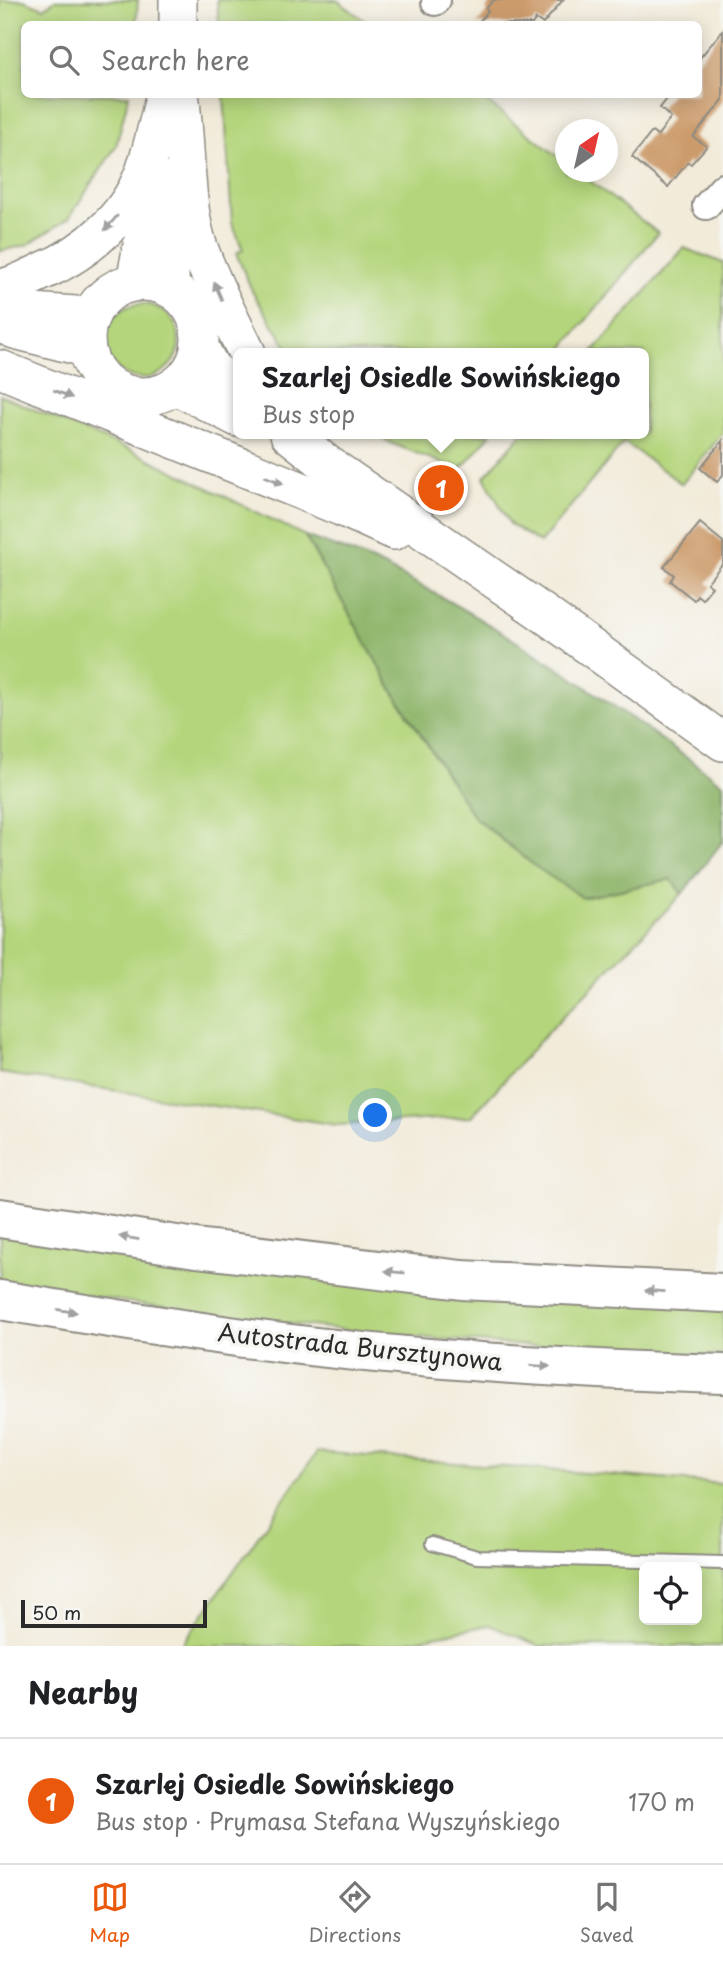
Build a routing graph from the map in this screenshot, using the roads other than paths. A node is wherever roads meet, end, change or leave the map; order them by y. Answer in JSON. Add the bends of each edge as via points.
{"nodes":[{"id":1,"x":178,"y":0,"type":"edge"},
{"id":2,"x":178,"y":21,"type":"edge"},
{"id":3,"x":168,"y":98,"type":"edge"},
{"id":4,"x":169,"y":98,"type":"edge"},
{"id":5,"x":181,"y":98,"type":"edge"},
{"id":6,"x":153,"y":285,"type":"junction"},
{"id":7,"x":0,"y":288,"type":"edge"},
{"id":8,"x":0,"y":310,"type":"edge"},
{"id":9,"x":0,"y":323,"type":"edge"},
{"id":10,"x":89,"y":332,"type":"junction"},
{"id":11,"x":200,"y":348,"type":"junction"},
{"id":12,"x":245,"y":348,"type":"edge"},
{"id":13,"x":0,"y":369,"type":"edge"},
{"id":14,"x":176,"y":386,"type":"junction"},
{"id":15,"x":233,"y":388,"type":"edge"},
{"id":16,"x":233,"y":415,"type":"edge"},
{"id":17,"x":279,"y":439,"type":"edge"},
{"id":18,"x":295,"y":439,"type":"edge"},
{"id":19,"x":308,"y":439,"type":"edge"},
{"id":20,"x":327,"y":464,"type":"junction"},
{"id":21,"x":475,"y":567,"type":"junction"},
{"id":22,"x":723,"y":743,"type":"edge"},
{"id":23,"x":0,"y":1218,"type":"edge"},
{"id":24,"x":723,"y":1293,"type":"edge"},
{"id":25,"x":0,"y":1300,"type":"edge"},
{"id":26,"x":723,"y":1374,"type":"edge"},
{"id":27,"x":432,"y":1544,"type":"dead end"},
{"id":28,"x":723,"y":1563,"type":"edge"}],
"edges":[{"from":1,"to":2,"type":"street"},
{"from":3,"to":7,"type":"street","one_way":true,"via":[[147,165],[131,199],[108,227],[58,265]]},
{"from":4,"to":6,"type":"street"},
{"from":12,"to":5,"type":"street","one_way":true,"via":[[198,243],[187,181]]},
{"from":6,"to":10,"type":"street","via":[[113,290],[95,307]]},
{"from":6,"to":11,"type":"street","via":[[184,299],[200,330]]},
{"from":8,"to":10,"type":"street"},
{"from":9,"to":10,"type":"street","via":[[15,330]]},
{"from":10,"to":14,"type":"street","via":[[92,366],[104,382],[139,396]]},
{"from":11,"to":14,"type":"street","via":[[192,369]]},
{"from":11,"to":15,"type":"street","via":[[211,368]]},
{"from":13,"to":21,"type":"street","one_way":true,"via":[[341,507]]},
{"from":14,"to":16,"type":"street"},
{"from":17,"to":20,"type":"street"},
{"from":18,"to":20,"type":"street"},
{"from":19,"to":20,"type":"street"},
{"from":20,"to":21,"type":"street"},
{"from":21,"to":22,"type":"street"},
{"from":24,"to":23,"type":"highway","one_way":true,"via":[[463,1280],[196,1248]]},
{"from":25,"to":26,"type":"highway","name":"Autostrada Bursztynowa","one_way":true,"via":[[266,1341],[533,1366]]},
{"from":27,"to":28,"type":"lane","via":[[477,1557]]}]}
